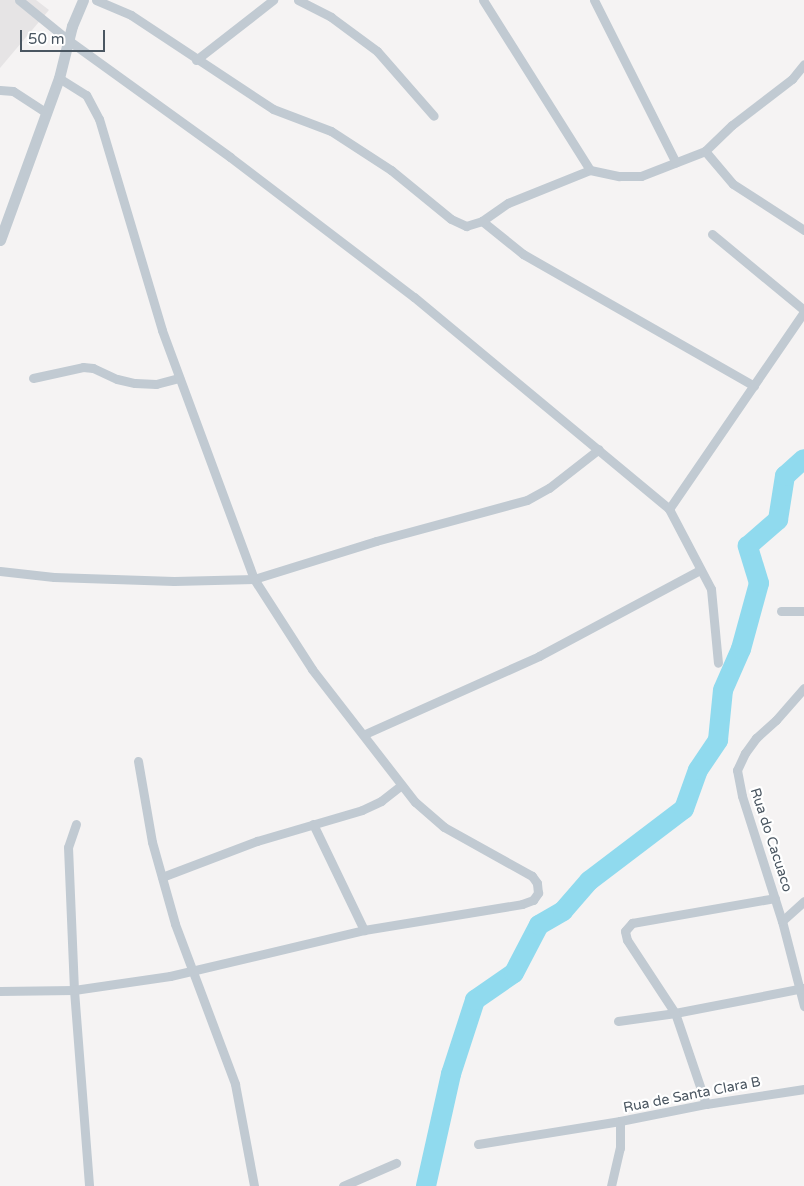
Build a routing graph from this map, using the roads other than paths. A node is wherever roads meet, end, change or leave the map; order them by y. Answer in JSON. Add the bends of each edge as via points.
{"nodes":[{"id":1,"x":19,"y":0,"type":"edge"},
{"id":2,"x":83,"y":0,"type":"edge"},
{"id":3,"x":96,"y":0,"type":"edge"},
{"id":4,"x":273,"y":0,"type":"edge"},
{"id":5,"x":298,"y":0,"type":"edge"},
{"id":6,"x":483,"y":0,"type":"edge"},
{"id":7,"x":594,"y":0,"type":"edge"},
{"id":8,"x":68,"y":40,"type":"junction"},
{"id":9,"x":196,"y":60,"type":"junction"},
{"id":10,"x":804,"y":64,"type":"edge"},
{"id":11,"x":59,"y":78,"type":"junction"},
{"id":12,"x":0,"y":90,"type":"edge"},
{"id":13,"x":45,"y":112,"type":"junction"},
{"id":14,"x":434,"y":116,"type":"dead end"},
{"id":15,"x":704,"y":151,"type":"junction"},
{"id":16,"x":676,"y":163,"type":"junction"},
{"id":17,"x":590,"y":170,"type":"junction"},
{"id":18,"x":482,"y":221,"type":"junction"},
{"id":19,"x":804,"y":230,"type":"edge"},
{"id":20,"x":712,"y":234,"type":"dead end"},
{"id":21,"x":0,"y":240,"type":"edge"},
{"id":22,"x":804,"y":311,"type":"edge"},
{"id":23,"x":33,"y":378,"type":"dead end"},
{"id":24,"x":179,"y":378,"type":"junction"},
{"id":25,"x":754,"y":386,"type":"junction"},
{"id":26,"x":599,"y":449,"type":"junction"},
{"id":27,"x":669,"y":508,"type":"junction"},
{"id":28,"x":700,"y":570,"type":"junction"},
{"id":29,"x":0,"y":571,"type":"edge"},
{"id":30,"x":254,"y":579,"type":"junction"},
{"id":31,"x":804,"y":611,"type":"edge"},
{"id":32,"x":781,"y":612,"type":"dead end"},
{"id":33,"x":718,"y":663,"type":"dead end"},
{"id":34,"x":804,"y":688,"type":"edge"},
{"id":35,"x":365,"y":734,"type":"junction"},
{"id":36,"x":138,"y":761,"type":"dead end"},
{"id":37,"x":400,"y":786,"type":"junction"},
{"id":38,"x":76,"y":824,"type":"dead end"},
{"id":39,"x":313,"y":824,"type":"junction"},
{"id":40,"x":162,"y":877,"type":"junction"},
{"id":41,"x":775,"y":898,"type":"junction"},
{"id":42,"x":804,"y":902,"type":"edge"},
{"id":43,"x":782,"y":921,"type":"junction"},
{"id":44,"x":364,"y":930,"type":"junction"},
{"id":45,"x":192,"y":972,"type":"junction"},
{"id":46,"x":801,"y":988,"type":"edge"},
{"id":47,"x":74,"y":990,"type":"junction"},
{"id":48,"x":0,"y":991,"type":"edge"},
{"id":49,"x":804,"y":1006,"type":"edge"},
{"id":50,"x":675,"y":1013,"type":"junction"},
{"id":51,"x":618,"y":1020,"type":"dead end"},
{"id":52,"x":804,"y":1089,"type":"edge"},
{"id":53,"x":706,"y":1104,"type":"junction"},
{"id":54,"x":620,"y":1121,"type":"junction"},
{"id":55,"x":478,"y":1144,"type":"dead end"},
{"id":56,"x":396,"y":1163,"type":"dead end"},
{"id":57,"x":89,"y":1186,"type":"edge"},
{"id":58,"x":254,"y":1186,"type":"edge"},
{"id":59,"x":343,"y":1186,"type":"edge"},
{"id":60,"x":610,"y":1186,"type":"edge"}],
"edges":[{"from":1,"to":8,"type":"street"},
{"from":2,"to":8,"type":"street"},
{"from":3,"to":9,"type":"street","via":[[131,15]]},
{"from":4,"to":9,"type":"street"},
{"from":5,"to":14,"type":"street","via":[[331,17],[377,51]]},
{"from":6,"to":17,"type":"street"},
{"from":7,"to":16,"type":"street"},
{"from":8,"to":11,"type":"street"},
{"from":8,"to":26,"type":"street","via":[[414,297]]},
{"from":9,"to":18,"type":"street","via":[[282,114],[331,131],[352,144],[391,170],[451,220],[466,226]]},
{"from":10,"to":15,"type":"street","via":[[792,80],[732,124]]},
{"from":11,"to":13,"type":"street"},
{"from":11,"to":24,"type":"street","via":[[86,96],[94,106]]},
{"from":12,"to":13,"type":"street","via":[[13,91]]},
{"from":13,"to":21,"type":"street"},
{"from":15,"to":16,"type":"street"},
{"from":15,"to":19,"type":"street","via":[[733,184]]},
{"from":16,"to":17,"type":"street","via":[[641,176],[619,176]]},
{"from":17,"to":18,"type":"street","via":[[508,203]]},
{"from":18,"to":25,"type":"street","via":[[523,254]]},
{"from":20,"to":22,"type":"street"},
{"from":22,"to":25,"type":"street"},
{"from":23,"to":24,"type":"street","via":[[83,367],[93,368],[117,380],[136,383],[156,384]]},
{"from":24,"to":30,"type":"street"},
{"from":25,"to":27,"type":"street"},
{"from":26,"to":27,"type":"street"},
{"from":26,"to":30,"type":"street","via":[[549,488],[527,500],[376,541]]},
{"from":27,"to":28,"type":"street"},
{"from":28,"to":33,"type":"street","via":[[711,589]]},
{"from":28,"to":35,"type":"street","via":[[540,656]]},
{"from":29,"to":30,"type":"street","via":[[54,577],[174,581]]},
{"from":30,"to":35,"type":"street","via":[[312,669]]},
{"from":31,"to":32,"type":"street"},
{"from":34,"to":41,"type":"street","name":"Rua do Cacuaco","via":[[756,738],[744,753],[737,770],[742,796]]},
{"from":35,"to":37,"type":"street"},
{"from":36,"to":40,"type":"street","via":[[152,842]]},
{"from":37,"to":39,"type":"street","via":[[371,807]]},
{"from":37,"to":44,"type":"street","via":[[444,827],[532,876],[538,893],[533,900],[522,904]]},
{"from":38,"to":47,"type":"street","via":[[68,847]]},
{"from":39,"to":40,"type":"street","via":[[257,841]]},
{"from":39,"to":44,"type":"street"},
{"from":40,"to":45,"type":"street"},
{"from":41,"to":43,"type":"street","name":"Rua do Cacuaco"},
{"from":41,"to":50,"type":"street","via":[[632,923],[625,930],[627,940]]},
{"from":42,"to":43,"type":"street"},
{"from":43,"to":46,"type":"street","name":"Rua do Cacuaco"},
{"from":44,"to":45,"type":"street"},
{"from":45,"to":47,"type":"street"},
{"from":45,"to":58,"type":"street","via":[[235,1084]]},
{"from":46,"to":49,"type":"street","name":"Rua do Cacuaco"},
{"from":46,"to":50,"type":"street"},
{"from":47,"to":48,"type":"street"},
{"from":47,"to":57,"type":"street"},
{"from":50,"to":51,"type":"street"},
{"from":50,"to":53,"type":"street"},
{"from":52,"to":53,"type":"street","name":"Rua de Santa Clara B"},
{"from":53,"to":54,"type":"street","name":"Rua de Santa Clara B"},
{"from":54,"to":55,"type":"street"},
{"from":54,"to":60,"type":"street","name":"Rua de Santa Clara B","via":[[620,1148]]},
{"from":56,"to":59,"type":"street"}]}
